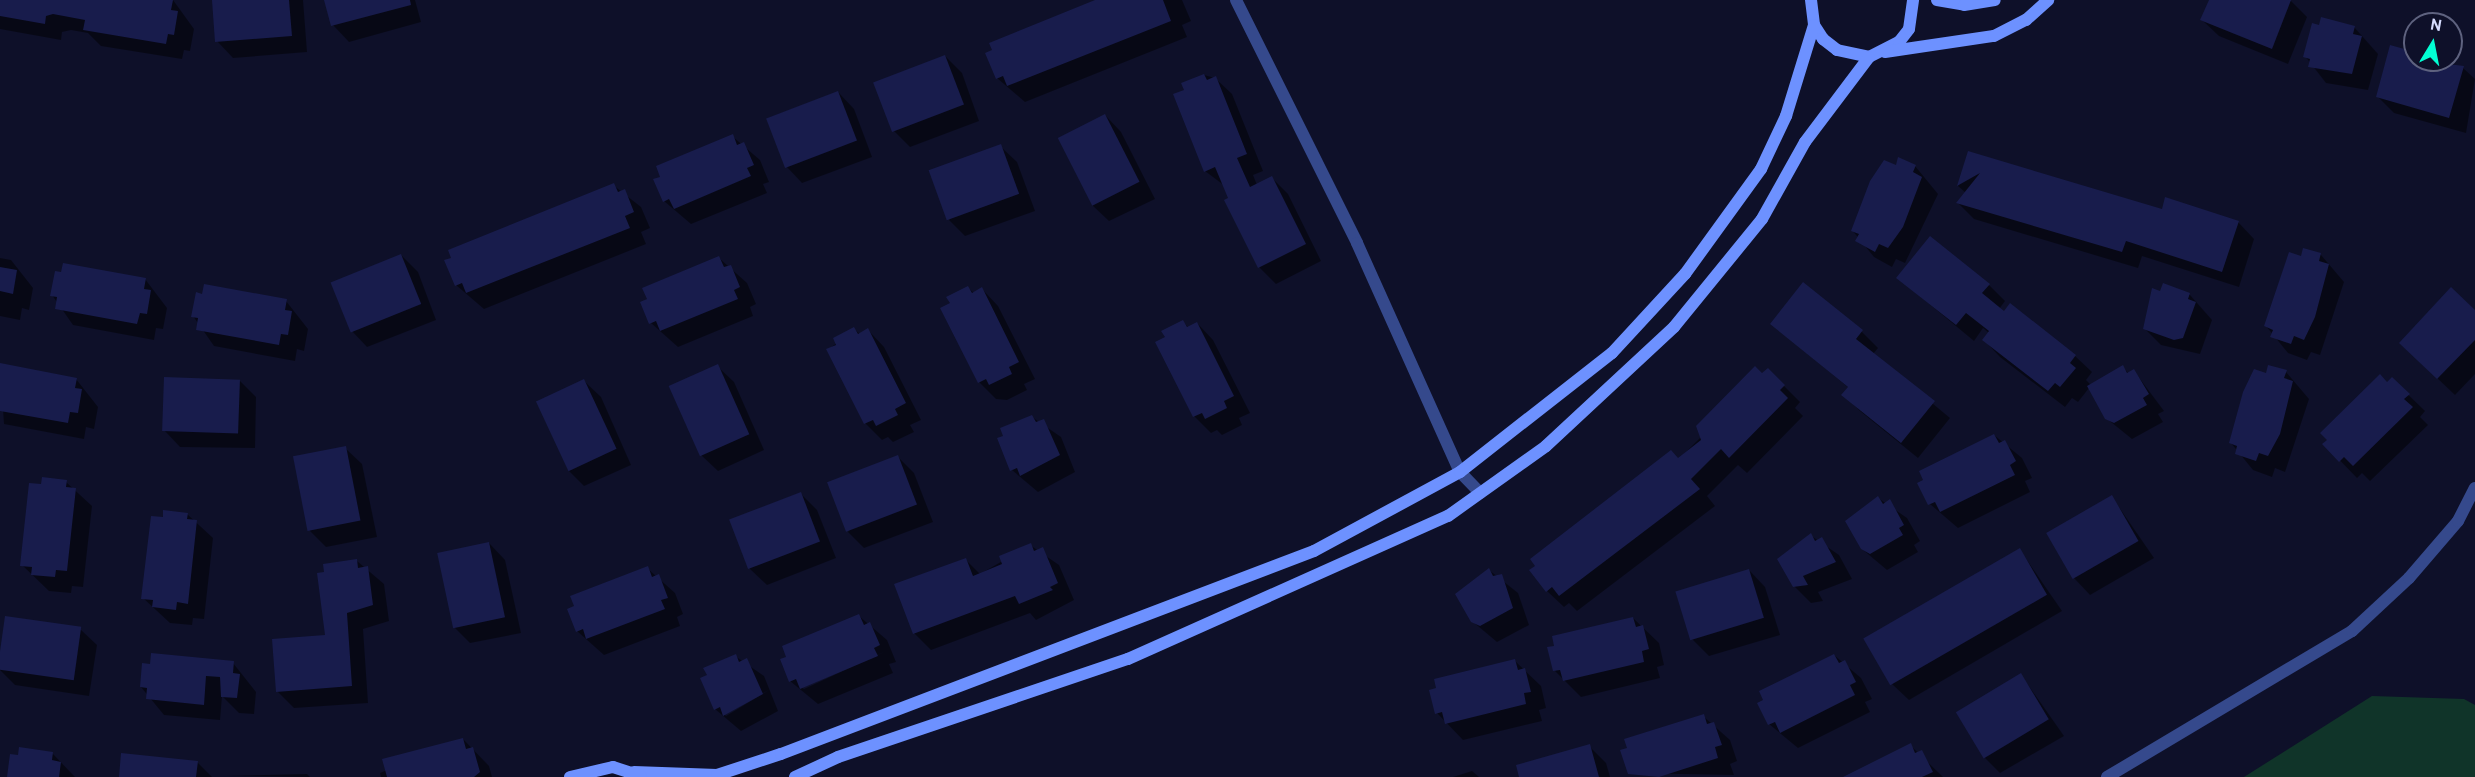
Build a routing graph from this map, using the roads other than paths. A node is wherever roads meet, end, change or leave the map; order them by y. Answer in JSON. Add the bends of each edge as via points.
{"nodes":[{"id":1,"x":1236,"y":0,"type":"edge"},
{"id":2,"x":1811,"y":0,"type":"edge"},
{"id":3,"x":1913,"y":0,"type":"edge"},
{"id":4,"x":1937,"y":0,"type":"edge"},
{"id":5,"x":1995,"y":0,"type":"edge"},
{"id":6,"x":2048,"y":0,"type":"edge"},
{"id":7,"x":1814,"y":25,"type":"junction"},
{"id":8,"x":1885,"y":52,"type":"junction"},
{"id":9,"x":1869,"y":57,"type":"junction"},
{"id":10,"x":1460,"y":472,"type":"junction"},
{"id":11,"x":2475,"y":488,"type":"edge"},
{"id":12,"x":1480,"y":493,"type":"junction"},
{"id":13,"x":638,"y":775,"type":"edge"},
{"id":14,"x":570,"y":777,"type":"edge"},
{"id":15,"x":795,"y":777,"type":"edge"},
{"id":16,"x":2107,"y":777,"type":"edge"}],
"edges":[{"from":1,"to":10,"type":"street","via":[[1357,243]]},
{"from":2,"to":7,"type":"street"},
{"from":3,"to":8,"type":"street","via":[[1908,29]]},
{"from":4,"to":5,"type":"street","via":[[1964,5]]},
{"from":6,"to":8,"type":"street","via":[[2026,20],[1994,36]]},
{"from":7,"to":9,"type":"street","via":[[1837,50]]},
{"from":7,"to":10,"type":"street","via":[[1785,116],[1761,169],[1684,274],[1612,353]]},
{"from":8,"to":9,"type":"street"},
{"from":9,"to":12,"type":"street","via":[[1805,142],[1762,219],[1674,327],[1546,446]]},
{"from":10,"to":12,"type":"street"},
{"from":10,"to":13,"type":"street","via":[[1314,551],[781,754],[717,775]]},
{"from":11,"to":16,"type":"street","via":[[2458,521],[2409,578],[2352,631]]},
{"from":12,"to":15,"type":"street","via":[[1448,516],[1128,659],[838,757]]},
{"from":13,"to":14,"type":"street","via":[[592,768]]}]}
